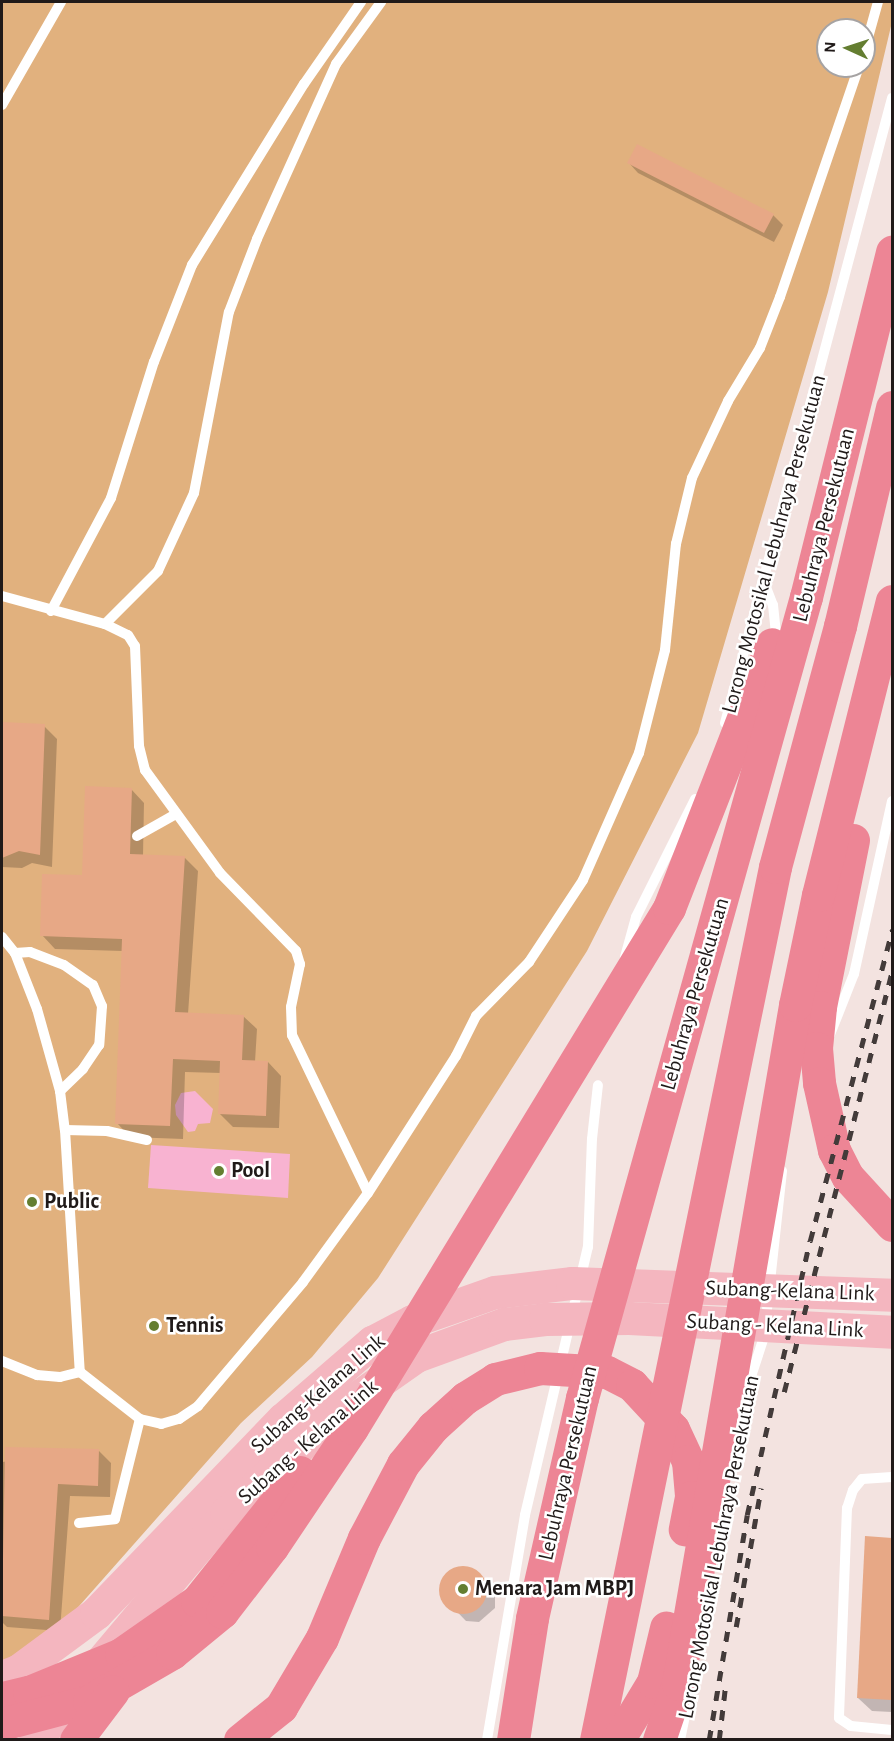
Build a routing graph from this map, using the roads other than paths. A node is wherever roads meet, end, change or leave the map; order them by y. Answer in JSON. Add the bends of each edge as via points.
{"nodes":[{"id":1,"x":61,"y":2,"type":"edge"},
{"id":2,"x":362,"y":2,"type":"edge"},
{"id":3,"x":381,"y":2,"type":"edge"},
{"id":4,"x":878,"y":2,"type":"edge"},
{"id":5,"x":874,"y":18,"type":"edge"},
{"id":6,"x":856,"y":78,"type":"edge"},
{"id":7,"x":892,"y":98,"type":"edge"},
{"id":8,"x":2,"y":105,"type":"edge"},
{"id":9,"x":892,"y":252,"type":"edge"},
{"id":10,"x":892,"y":406,"type":"edge"},
{"id":11,"x":764,"y":582,"type":"junction"},
{"id":12,"x":2,"y":596,"type":"edge"},
{"id":13,"x":806,"y":597,"type":"junction"},
{"id":14,"x":892,"y":601,"type":"edge"},
{"id":15,"x":51,"y":611,"type":"junction"},
{"id":16,"x":105,"y":624,"type":"junction"},
{"id":17,"x":776,"y":632,"type":"junction"},
{"id":18,"x":722,"y":734,"type":"dead end"},
{"id":19,"x":856,"y":750,"type":"junction"},
{"id":20,"x":701,"y":787,"type":"dead end"},
{"id":21,"x":892,"y":801,"type":"edge"},
{"id":22,"x":176,"y":814,"type":"junction"},
{"id":23,"x":137,"y":836,"type":"dead end"},
{"id":24,"x":2,"y":937,"type":"edge"},
{"id":25,"x":15,"y":953,"type":"junction"},
{"id":26,"x":621,"y":978,"type":"dead end"},
{"id":27,"x":802,"y":1078,"type":"dead end"},
{"id":28,"x":598,"y":1085,"type":"dead end"},
{"id":29,"x":60,"y":1091,"type":"junction"},
{"id":30,"x":66,"y":1130,"type":"junction"},
{"id":31,"x":147,"y":1140,"type":"dead end"},
{"id":32,"x":783,"y":1162,"type":"dead end"},
{"id":33,"x":368,"y":1193,"type":"junction"},
{"id":34,"x":890,"y":1223,"type":"edge"},
{"id":35,"x":892,"y":1295,"type":"edge"},
{"id":36,"x":892,"y":1332,"type":"edge"},
{"id":37,"x":583,"y":1340,"type":"junction"},
{"id":38,"x":2,"y":1360,"type":"edge"},
{"id":39,"x":80,"y":1372,"type":"junction"},
{"id":40,"x":140,"y":1419,"type":"junction"},
{"id":41,"x":352,"y":1428,"type":"junction"},
{"id":42,"x":734,"y":1453,"type":"dead end"},
{"id":43,"x":284,"y":1458,"type":"junction"},
{"id":44,"x":892,"y":1477,"type":"edge"},
{"id":45,"x":80,"y":1523,"type":"dead end"},
{"id":46,"x":686,"y":1568,"type":"dead end"},
{"id":47,"x":707,"y":1595,"type":"dead end"},
{"id":48,"x":666,"y":1628,"type":"junction"},
{"id":49,"x":2,"y":1677,"type":"edge"},
{"id":50,"x":691,"y":1687,"type":"dead end"},
{"id":51,"x":2,"y":1698,"type":"edge"},
{"id":52,"x":2,"y":1724,"type":"edge"},
{"id":53,"x":892,"y":1730,"type":"edge"},
{"id":54,"x":505,"y":1735,"type":"edge"},
{"id":55,"x":35,"y":1740,"type":"edge"},
{"id":56,"x":76,"y":1740,"type":"edge"},
{"id":57,"x":240,"y":1740,"type":"edge"},
{"id":58,"x":596,"y":1740,"type":"edge"},
{"id":59,"x":618,"y":1740,"type":"edge"},
{"id":60,"x":647,"y":1740,"type":"edge"},
{"id":61,"x":659,"y":1740,"type":"edge"},
{"id":62,"x":680,"y":1740,"type":"edge"}],
"edges":[{"from":1,"to":8,"type":"lane"},
{"from":2,"to":15,"type":"lane","via":[[304,84],[192,265],[154,362],[111,498]]},
{"from":3,"to":16,"type":"lane","via":[[336,64],[257,239],[229,312],[194,493],[158,572]]},
{"from":4,"to":5,"type":"lane"},
{"from":6,"to":33,"type":"lane","via":[[780,297],[759,348],[728,401],[692,478],[676,544],[664,650],[639,753],[608,827],[555,926],[529,962],[476,1016],[456,1056]]},
{"from":7,"to":11,"type":"lane","name":"Lorong Motosikal Lebuhraya Persekutuan"},
{"from":9,"to":13,"type":"highway","name":"Lebuhraya Persekutuan"},
{"from":10,"to":58,"type":"highway","name":"Lebuhraya Persekutuan","via":[[775,867]]},
{"from":11,"to":17,"type":"lane","via":[[773,605]]},
{"from":11,"to":18,"type":"lane","name":"Lorong Motosikal Lebuhraya Persekutuan"},
{"from":12,"to":15,"type":"lane"},
{"from":13,"to":17,"type":"highway"},
{"from":13,"to":37,"type":"highway","name":"Lebuhraya Persekutuan"},
{"from":14,"to":19,"type":"highway"},
{"from":15,"to":16,"type":"lane"},
{"from":16,"to":22,"type":"lane","via":[[128,635],[135,646],[139,746],[145,770]]},
{"from":17,"to":41,"type":"highway","via":[[669,908]]},
{"from":19,"to":34,"type":"highway","via":[[861,802],[827,967],[816,1048],[825,1120],[834,1150],[848,1177]]},
{"from":19,"to":61,"type":"highway","via":[[818,895],[795,1005],[678,1684]]},
{"from":20,"to":26,"type":"lane","via":[[636,917]]},
{"from":21,"to":27,"type":"lane","via":[[854,974],[833,1031]]},
{"from":22,"to":23,"type":"lane"},
{"from":22,"to":33,"type":"lane","via":[[220,873],[296,951],[300,964],[291,1007],[292,1035]]},
{"from":24,"to":25,"type":"lane"},
{"from":25,"to":29,"type":"lane","via":[[37,1008]]},
{"from":25,"to":29,"type":"lane","via":[[30,952],[64,964],[93,984],[102,1006],[99,1045],[83,1069]]},
{"from":28,"to":37,"type":"lane"},
{"from":29,"to":30,"type":"lane"},
{"from":30,"to":31,"type":"lane","via":[[107,1131]]},
{"from":30,"to":39,"type":"lane"},
{"from":32,"to":42,"type":"lane","name":"Lorong Motosikal Lebuhraya Persekutuan","via":[[764,1337],[745,1395]]},
{"from":33,"to":40,"type":"lane","via":[[303,1282],[198,1406],[180,1419],[161,1424]]},
{"from":35,"to":49,"type":"main road","name":"Subang-Kelana Link","via":[[572,1283],[495,1292],[412,1321],[372,1342],[283,1419],[96,1613],[19,1670]]},
{"from":36,"to":43,"type":"main road","name":"Subang - Kelana Link","via":[[629,1318],[504,1324],[416,1356],[369,1387]]},
{"from":37,"to":54,"type":"highway","name":"Lebuhraya Persekutuan","via":[[569,1397],[535,1607]]},
{"from":38,"to":39,"type":"lane","via":[[37,1375],[60,1377]]},
{"from":39,"to":40,"type":"lane"},
{"from":40,"to":45,"type":"lane","via":[[115,1519]]},
{"from":41,"to":51,"type":"highway","via":[[292,1478],[197,1601],[121,1654],[29,1692]]},
{"from":41,"to":52,"type":"highway","via":[[272,1547],[222,1612],[172,1653],[88,1701]]},
{"from":43,"to":55,"type":"main road","name":"Subang - Kelana Link","via":[[226,1513]]},
{"from":43,"to":56,"type":"highway","via":[[249,1512]]},
{"from":44,"to":53,"type":"lane","via":[[862,1479],[847,1508],[839,1718],[851,1726]]},
{"from":46,"to":47,"type":"lane"},
{"from":48,"to":57,"type":"highway","via":[[691,1497],[688,1461],[673,1429],[632,1385],[607,1372],[540,1368],[515,1372],[465,1398],[433,1427],[403,1464],[364,1538],[316,1648],[281,1707]]},
{"from":48,"to":59,"type":"highway","via":[[653,1682]]},
{"from":48,"to":60,"type":"highway"},
{"from":50,"to":62,"type":"lane","name":"Lorong Motosikal Lebuhraya Persekutuan"}]}
